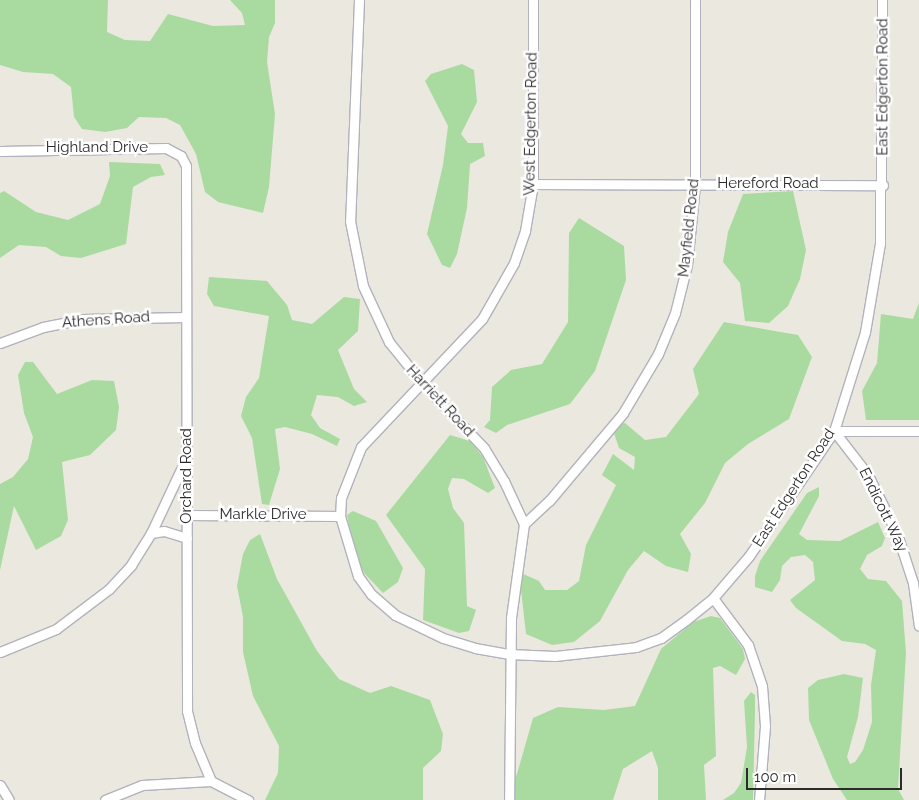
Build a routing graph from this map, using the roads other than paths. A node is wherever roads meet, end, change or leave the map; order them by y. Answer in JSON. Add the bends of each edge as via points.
{"nodes":[{"id":1,"x":359,"y":0,"type":"edge"},
{"id":2,"x":533,"y":0,"type":"edge"},
{"id":3,"x":695,"y":0,"type":"edge"},
{"id":4,"x":882,"y":0,"type":"edge"},
{"id":5,"x":0,"y":151,"type":"edge"},
{"id":6,"x":186,"y":166,"type":"joint"},
{"id":7,"x":533,"y":184,"type":"junction"},
{"id":8,"x":695,"y":185,"type":"junction"},
{"id":9,"x":883,"y":185,"type":"junction"},
{"id":10,"x":186,"y":317,"type":"junction"},
{"id":11,"x":0,"y":343,"type":"edge"},
{"id":12,"x":423,"y":384,"type":"junction"},
{"id":13,"x":834,"y":431,"type":"junction"},
{"id":14,"x":919,"y":431,"type":"edge"},
{"id":15,"x":185,"y":459,"type":"junction"},
{"id":16,"x":187,"y":515,"type":"junction"},
{"id":17,"x":340,"y":516,"type":"junction"},
{"id":18,"x":524,"y":524,"type":"junction"},
{"id":19,"x":151,"y":533,"type":"junction"},
{"id":20,"x":187,"y":538,"type":"junction"},
{"id":21,"x":713,"y":598,"type":"junction"},
{"id":22,"x":919,"y":626,"type":"edge"},
{"id":23,"x":0,"y":652,"type":"edge"},
{"id":24,"x":510,"y":654,"type":"junction"},
{"id":25,"x":211,"y":780,"type":"junction"},
{"id":26,"x":0,"y":785,"type":"edge"},
{"id":27,"x":10,"y":800,"type":"edge"},
{"id":28,"x":105,"y":800,"type":"edge"},
{"id":29,"x":248,"y":800,"type":"edge"},
{"id":30,"x":509,"y":800,"type":"edge"},
{"id":31,"x":759,"y":800,"type":"edge"}],
"edges":[{"from":1,"to":12,"type":"street","name":"Harriett Road","via":[[351,237],[363,286],[380,326]]},
{"from":2,"to":7,"type":"street","name":"West Edgerton Road"},
{"from":3,"to":8,"type":"street","name":"Mayfield Road"},
{"from":4,"to":9,"type":"street","name":"East Edgerton Road"},
{"from":5,"to":6,"type":"street","name":"Highland Drive","via":[[166,148],[181,156]]},
{"from":6,"to":10,"type":"street","name":"Orchard Road"},
{"from":7,"to":8,"type":"street","name":"Hereford Road"},
{"from":7,"to":12,"type":"street","name":"West Edgerton Road","via":[[525,231],[498,295],[462,342]]},
{"from":8,"to":9,"type":"street","name":"Hereford Road"},
{"from":8,"to":18,"type":"street","name":"Mayfield Road","via":[[682,289],[658,354],[617,420],[549,501]]},
{"from":9,"to":13,"type":"street","name":"East Edgerton Road","via":[[880,243],[870,310]]},
{"from":10,"to":11,"type":"street","name":"Athens Road","via":[[83,319],[43,327]]},
{"from":10,"to":15,"type":"street","name":"Orchard Road"},
{"from":12,"to":17,"type":"street","name":"West Edgerton Road","via":[[381,423],[361,447],[341,498]]},
{"from":12,"to":18,"type":"street","name":"Harriett Road","via":[[484,448]]},
{"from":13,"to":14,"type":"street"},
{"from":13,"to":21,"type":"street","name":"East Edgerton Road","via":[[767,533]]},
{"from":13,"to":22,"type":"street","name":"Endicott Way","via":[[868,475],[897,534],[914,582]]},
{"from":15,"to":16,"type":"street","name":"Orchard Road"},
{"from":15,"to":19,"type":"street"},
{"from":16,"to":17,"type":"street","name":"Markle Drive"},
{"from":16,"to":20,"type":"street","name":"Orchard Road"},
{"from":17,"to":24,"type":"street","name":"West Edgerton Road","via":[[358,576],[379,602],[406,622],[443,638]]},
{"from":18,"to":24,"type":"street","via":[[516,570]]},
{"from":19,"to":20,"type":"street","via":[[164,531]]},
{"from":19,"to":23,"type":"street","via":[[131,565],[96,601],[56,629]]},
{"from":20,"to":25,"type":"street","name":"Orchard Road","via":[[187,711],[195,743]]},
{"from":21,"to":24,"type":"street","name":"East Edgerton Road","via":[[669,633],[636,647],[580,655]]},
{"from":21,"to":31,"type":"street","via":[[748,645],[762,686],[765,726]]},
{"from":24,"to":30,"type":"street"},
{"from":25,"to":28,"type":"street","via":[[142,785]]},
{"from":25,"to":29,"type":"street"},
{"from":26,"to":27,"type":"street"}]}
